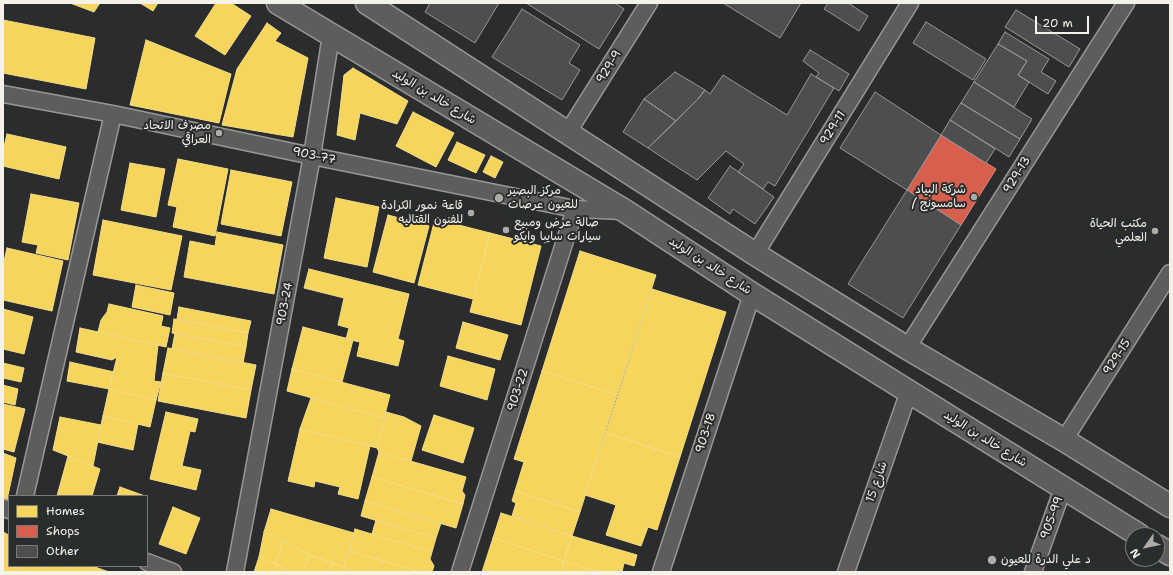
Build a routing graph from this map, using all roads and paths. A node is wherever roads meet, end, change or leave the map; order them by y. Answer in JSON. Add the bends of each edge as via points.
{"nodes":[{"id":1,"x":278,"y":3,"type":"edge"},
{"id":2,"x":367,"y":3,"type":"edge"},
{"id":3,"x":649,"y":3,"type":"edge"},
{"id":4,"x":910,"y":3,"type":"edge"},
{"id":5,"x":1126,"y":3,"type":"edge"},
{"id":6,"x":389,"y":9,"type":"edge"},
{"id":7,"x":331,"y":35,"type":"junction"},
{"id":8,"x":3,"y":94,"type":"edge"},
{"id":9,"x":113,"y":114,"type":"junction"},
{"id":10,"x":568,"y":132,"type":"junction"},
{"id":11,"x":312,"y":156,"type":"junction"},
{"id":12,"x":575,"y":208,"type":"junction"},
{"id":13,"x":625,"y":211,"type":"junction"},
{"id":14,"x":755,"y":254,"type":"junction"},
{"id":15,"x":1170,"y":273,"type":"edge"},
{"id":16,"x":752,"y":294,"type":"junction"},
{"id":17,"x":907,"y":348,"type":"junction"},
{"id":18,"x":908,"y":391,"type":"junction"},
{"id":19,"x":1064,"y":440,"type":"junction"},
{"id":20,"x":1063,"y":488,"type":"junction"},
{"id":21,"x":25,"y":495,"type":"edge"},
{"id":22,"x":1170,"y":506,"type":"edge"},
{"id":23,"x":1126,"y":527,"type":"edge"},
{"id":24,"x":148,"y":562,"type":"edge"},
{"id":25,"x":173,"y":572,"type":"edge"},
{"id":26,"x":235,"y":572,"type":"edge"},
{"id":27,"x":460,"y":572,"type":"edge"},
{"id":28,"x":661,"y":572,"type":"edge"},
{"id":29,"x":846,"y":572,"type":"edge"},
{"id":30,"x":1033,"y":572,"type":"edge"}],
"edges":[{"from":1,"to":7,"type":"main road","name":"شارع خالد بن الوليد"},
{"from":2,"to":6,"type":"main road"},
{"from":3,"to":10,"type":"street","name":"929-9"},
{"from":4,"to":14,"type":"street","name":"929-11"},
{"from":5,"to":17,"type":"street","name":"929-13"},
{"from":6,"to":10,"type":"main road"},
{"from":7,"to":11,"type":"street","name":"903-24"},
{"from":7,"to":13,"type":"main road","name":"شارع خالد بن الوليد"},
{"from":8,"to":9,"type":"street","name":"903-77"},
{"from":9,"to":11,"type":"street","name":"903-77"},
{"from":9,"to":21,"type":"street"},
{"from":10,"to":14,"type":"main road"},
{"from":11,"to":12,"type":"street","name":"903-77"},
{"from":11,"to":26,"type":"street","name":"903-24"},
{"from":12,"to":13,"type":"street","name":"903-77"},
{"from":12,"to":27,"type":"street","name":"903-22"},
{"from":13,"to":16,"type":"main road","name":"شارع خالد بن الوليد"},
{"from":14,"to":17,"type":"main road"},
{"from":15,"to":19,"type":"street","name":"929-15"},
{"from":16,"to":18,"type":"main road","name":"شارع خالد بن الوليد"},
{"from":16,"to":28,"type":"street","name":"903-18"},
{"from":17,"to":19,"type":"main road"},
{"from":18,"to":20,"type":"main road","name":"شارع خالد بن الوليد"},
{"from":18,"to":29,"type":"street","name":"شارع 15"},
{"from":19,"to":22,"type":"main road"},
{"from":20,"to":23,"type":"main road","name":"شارع خالد بن الوليد"},
{"from":20,"to":30,"type":"street","name":"905-99"},
{"from":24,"to":25,"type":"street"}]}
